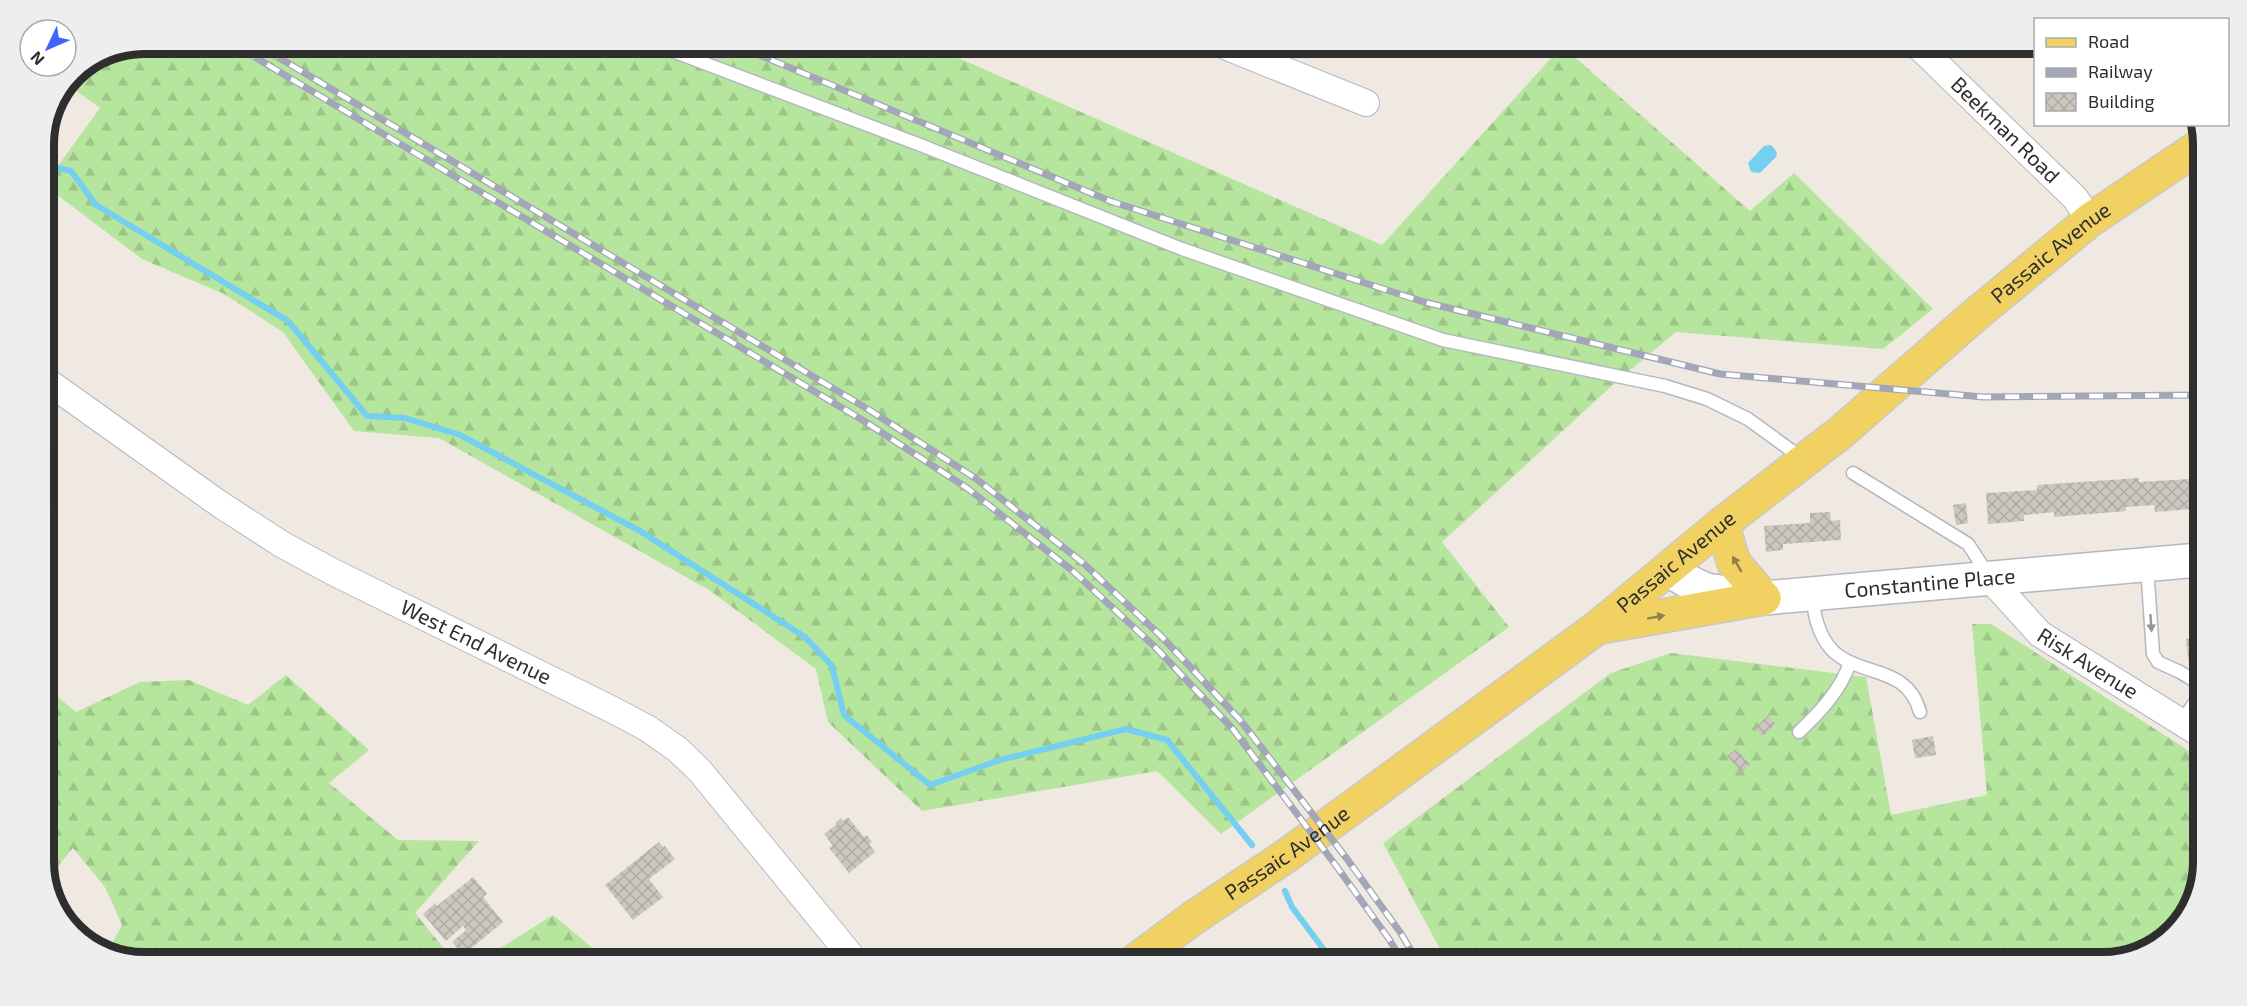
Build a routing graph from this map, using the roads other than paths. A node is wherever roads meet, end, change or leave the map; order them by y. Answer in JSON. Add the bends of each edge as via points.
{"nodes":[{"id":1,"x":679,"y":54,"type":"edge"},
{"id":2,"x":1244,"y":54,"type":"edge"},
{"id":3,"x":1926,"y":54,"type":"edge"},
{"id":4,"x":1366,"y":103,"type":"dead end"},
{"id":5,"x":2193,"y":151,"type":"edge"},
{"id":6,"x":2090,"y":220,"type":"junction"},
{"id":7,"x":54,"y":386,"type":"edge"},
{"id":8,"x":1804,"y":460,"type":"junction"},
{"id":9,"x":1853,"y":473,"type":"dead end"},
{"id":10,"x":1722,"y":524,"type":"junction"},
{"id":11,"x":2193,"y":560,"type":"edge"},
{"id":12,"x":2147,"y":564,"type":"junction"},
{"id":13,"x":1668,"y":570,"type":"junction"},
{"id":14,"x":1991,"y":580,"type":"junction"},
{"id":15,"x":1811,"y":593,"type":"junction"},
{"id":16,"x":1764,"y":598,"type":"junction"},
{"id":17,"x":1598,"y":627,"type":"junction"},
{"id":18,"x":1850,"y":663,"type":"junction"},
{"id":19,"x":2193,"y":680,"type":"edge"},
{"id":20,"x":1920,"y":712,"type":"dead end"},
{"id":21,"x":2189,"y":727,"type":"edge"},
{"id":22,"x":1799,"y":732,"type":"dead end"},
{"id":23,"x":847,"y":952,"type":"edge"},
{"id":24,"x":1148,"y":952,"type":"edge"}],
"edges":[{"from":1,"to":8,"type":"lane","via":[[1182,249],[1443,340],[1665,386],[1707,399],[1748,419]]},
{"from":2,"to":4,"type":"street"},
{"from":3,"to":6,"type":"street","name":"Beekman Road","via":[[2075,198]]},
{"from":5,"to":6,"type":"main road","name":"Passaic Avenue"},
{"from":6,"to":8,"type":"main road","name":"Passaic Avenue"},
{"from":7,"to":23,"type":"street","name":"West End Avenue","via":[[220,505],[283,545],[646,728],[676,749],[699,771]]},
{"from":8,"to":10,"type":"main road","name":"Passaic Avenue"},
{"from":9,"to":14,"type":"lane","via":[[1968,544]]},
{"from":10,"to":13,"type":"main road","name":"Passaic Avenue"},
{"from":16,"to":10,"type":"main road","one_way":true,"via":[[1734,563]]},
{"from":11,"to":12,"type":"street","name":"Constantine Place"},
{"from":12,"to":14,"type":"street","name":"Constantine Place"},
{"from":12,"to":19,"type":"lane","one_way":true,"via":[[2153,654],[2158,662]]},
{"from":13,"to":16,"type":"street","name":"Constantine Place","via":[[1706,590]]},
{"from":13,"to":17,"type":"main road","name":"Passaic Avenue"},
{"from":14,"to":15,"type":"street","name":"Constantine Place"},
{"from":14,"to":21,"type":"street","name":"Risk Avenue","via":[[2040,634]]},
{"from":15,"to":16,"type":"street","name":"Constantine Place"},
{"from":15,"to":18,"type":"lane","via":[[1821,633],[1833,650]]},
{"from":17,"to":16,"type":"main road","one_way":true},
{"from":17,"to":24,"type":"main road","name":"Passaic Avenue","via":[[1295,850]]},
{"from":18,"to":20,"type":"lane","via":[[1895,678],[1907,688]]},
{"from":18,"to":22,"type":"lane","via":[[1828,702]]}]}
